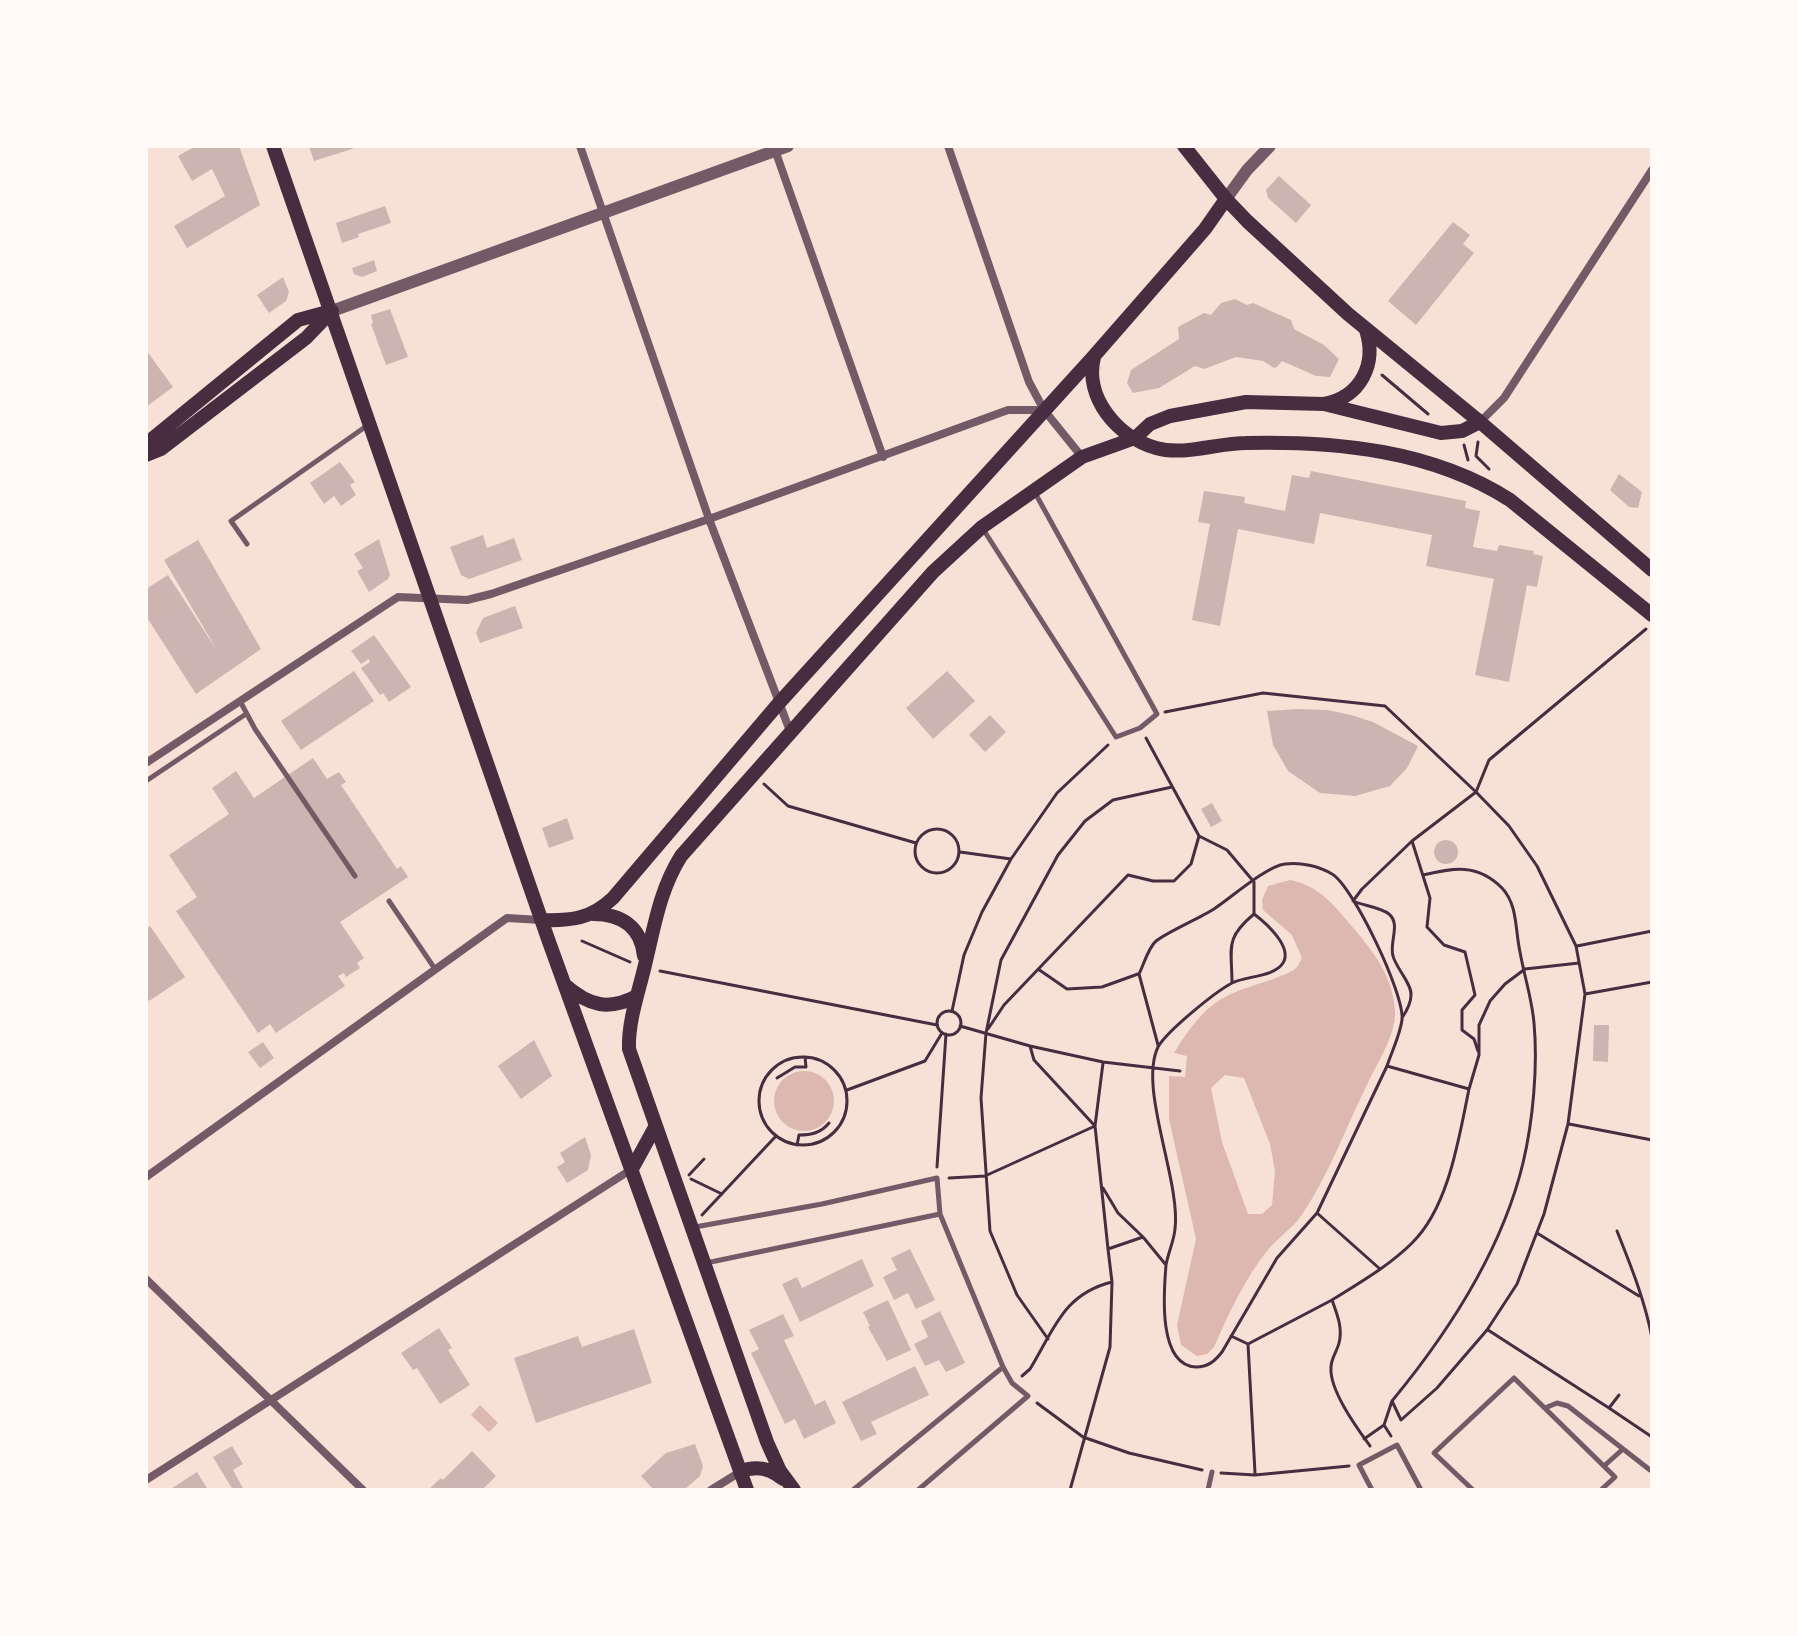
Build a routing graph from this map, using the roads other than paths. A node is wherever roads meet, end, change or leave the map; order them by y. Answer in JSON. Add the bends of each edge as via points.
{"nodes":[{"id":1,"x":273,"y":146,"type":"edge"},
{"id":2,"x":580,"y":146,"type":"edge"},
{"id":3,"x":948,"y":146,"type":"edge"},
{"id":4,"x":1184,"y":146,"type":"edge"},
{"id":5,"x":1270,"y":146,"type":"edge"},
{"id":6,"x":781,"y":148,"type":"edge"},
{"id":7,"x":1652,"y":170,"type":"edge"},
{"id":8,"x":1226,"y":199,"type":"junction"},
{"id":9,"x":602,"y":212,"type":"junction"},
{"id":10,"x":332,"y":311,"type":"junction"},
{"id":11,"x":1366,"y":329,"type":"junction"},
{"id":12,"x":1094,"y":356,"type":"junction"},
{"id":13,"x":1324,"y":404,"type":"junction"},
{"id":14,"x":1044,"y":410,"type":"junction"},
{"id":15,"x":1480,"y":422,"type":"junction"},
{"id":16,"x":371,"y":423,"type":"junction"},
{"id":17,"x":1135,"y":438,"type":"junction"},
{"id":18,"x":146,"y":444,"type":"edge"},
{"id":19,"x":146,"y":455,"type":"edge"},
{"id":20,"x":883,"y":457,"type":"junction"},
{"id":21,"x":1082,"y":457,"type":"junction"},
{"id":22,"x":1034,"y":490,"type":"junction"},
{"id":23,"x":709,"y":519,"type":"junction"},
{"id":24,"x":982,"y":527,"type":"junction"},
{"id":25,"x":247,"y":544,"type":"dead end"},
{"id":26,"x":1652,"y":570,"type":"edge"},
{"id":27,"x":432,"y":599,"type":"junction"},
{"id":28,"x":1652,"y":615,"type":"edge"},
{"id":29,"x":240,"y":701,"type":"junction"},
{"id":30,"x":779,"y":703,"type":"junction"},
{"id":31,"x":246,"y":714,"type":"junction"},
{"id":32,"x":790,"y":731,"type":"junction"},
{"id":33,"x":146,"y":763,"type":"edge"},
{"id":34,"x":146,"y":781,"type":"edge"},
{"id":35,"x":355,"y":876,"type":"dead end"},
{"id":36,"x":389,"y":901,"type":"dead end"},
{"id":37,"x":593,"y":914,"type":"junction"},
{"id":38,"x":541,"y":920,"type":"junction"},
{"id":39,"x":644,"y":968,"type":"junction"},
{"id":40,"x":435,"y":969,"type":"junction"},
{"id":41,"x":564,"y":984,"type":"junction"},
{"id":42,"x":637,"y":996,"type":"junction"},
{"id":43,"x":655,"y":1127,"type":"junction"},
{"id":44,"x":632,"y":1169,"type":"junction"},
{"id":45,"x":146,"y":1177,"type":"edge"},
{"id":46,"x":940,"y":1214,"type":"junction"},
{"id":47,"x":691,"y":1227,"type":"junction"},
{"id":48,"x":705,"y":1263,"type":"junction"},
{"id":49,"x":146,"y":1279,"type":"edge"},
{"id":50,"x":1003,"y":1367,"type":"junction"},
{"id":51,"x":269,"y":1399,"type":"junction"},
{"id":52,"x":1545,"y":1408,"type":"junction"},
{"id":53,"x":1623,"y":1449,"type":"junction"},
{"id":54,"x":1604,"y":1466,"type":"junction"},
{"id":55,"x":1650,"y":1470,"type":"dead end"},
{"id":56,"x":740,"y":1472,"type":"junction"},
{"id":57,"x":1212,"y":1472,"type":"road end"},
{"id":58,"x":146,"y":1480,"type":"edge"},
{"id":59,"x":793,"y":1489,"type":"edge"},
{"id":60,"x":363,"y":1490,"type":"edge"},
{"id":61,"x":711,"y":1490,"type":"edge"},
{"id":62,"x":747,"y":1490,"type":"edge"},
{"id":63,"x":853,"y":1490,"type":"edge"},
{"id":64,"x":918,"y":1490,"type":"edge"},
{"id":65,"x":1208,"y":1490,"type":"edge"},
{"id":66,"x":1372,"y":1490,"type":"edge"},
{"id":67,"x":1421,"y":1490,"type":"edge"},
{"id":68,"x":1473,"y":1490,"type":"edge"},
{"id":69,"x":1601,"y":1490,"type":"edge"}],
"edges":[{"from":1,"to":10,"type":"main road"},
{"from":2,"to":9,"type":"street"},
{"from":3,"to":14,"type":"street","via":[[1029,382]]},
{"from":4,"to":8,"type":"main road"},
{"from":5,"to":8,"type":"street"},
{"from":6,"to":9,"type":"street"},
{"from":6,"to":20,"type":"street"},
{"from":7,"to":15,"type":"street","via":[[1504,398]]},
{"from":8,"to":11,"type":"main road"},
{"from":8,"to":12,"type":"main road"},
{"from":9,"to":10,"type":"street"},
{"from":9,"to":23,"type":"street"},
{"from":10,"to":16,"type":"main road"},
{"from":10,"to":18,"type":"main road","via":[[298,320]]},
{"from":10,"to":19,"type":"main road","via":[[282,357]]},
{"from":11,"to":13,"type":"main road","via":[[1369,365],[1363,379],[1339,400]]},
{"from":11,"to":15,"type":"main road"},
{"from":12,"to":14,"type":"main road"},
{"from":12,"to":17,"type":"main road","via":[[1097,399]]},
{"from":13,"to":15,"type":"main road","via":[[1441,433]]},
{"from":13,"to":17,"type":"main road","via":[[1214,406],[1150,424]]},
{"from":14,"to":20,"type":"street","via":[[1008,410]]},
{"from":14,"to":21,"type":"street"},
{"from":14,"to":30,"type":"main road"},
{"from":15,"to":26,"type":"main road"},
{"from":16,"to":25,"type":"lane","via":[[231,521]]},
{"from":16,"to":27,"type":"main road"},
{"from":17,"to":21,"type":"main road"},
{"from":17,"to":28,"type":"main road","via":[[1174,451],[1242,443],[1311,444],[1443,467],[1510,500]]},
{"from":20,"to":23,"type":"street"},
{"from":21,"to":22,"type":"main road"},
{"from":22,"to":24,"type":"main road"},
{"from":22,"to":24,"type":"lane","via":[[1157,714],[1140,728],[1116,737]]},
{"from":23,"to":27,"type":"street","via":[[491,594]]},
{"from":23,"to":30,"type":"street"},
{"from":24,"to":32,"type":"main road","via":[[933,572]]},
{"from":27,"to":29,"type":"street","via":[[398,597]]},
{"from":27,"to":38,"type":"main road"},
{"from":29,"to":31,"type":"lane"},
{"from":29,"to":33,"type":"street"},
{"from":30,"to":32,"type":"street"},
{"from":30,"to":37,"type":"main road","via":[[624,886]]},
{"from":31,"to":34,"type":"lane"},
{"from":31,"to":35,"type":"lane"},
{"from":32,"to":39,"type":"main road","via":[[687,847],[670,874]]},
{"from":36,"to":40,"type":"lane"},
{"from":37,"to":38,"type":"main road"},
{"from":37,"to":39,"type":"main road","via":[[615,916],[632,926],[643,944]]},
{"from":38,"to":40,"type":"street","via":[[507,918]]},
{"from":38,"to":41,"type":"main road"},
{"from":39,"to":42,"type":"main road"},
{"from":40,"to":45,"type":"street"},
{"from":41,"to":42,"type":"main road","via":[[595,1004],[614,1005]]},
{"from":41,"to":44,"type":"main road"},
{"from":42,"to":43,"type":"main road","via":[[629,1049]]},
{"from":43,"to":44,"type":"main road"},
{"from":43,"to":47,"type":"main road"},
{"from":44,"to":51,"type":"street"},
{"from":44,"to":56,"type":"main road"},
{"from":46,"to":47,"type":"lane","via":[[937,1178]]},
{"from":46,"to":48,"type":"lane"},
{"from":46,"to":50,"type":"lane"},
{"from":47,"to":48,"type":"main road"},
{"from":48,"to":59,"type":"main road","via":[[767,1442]]},
{"from":49,"to":51,"type":"street"},
{"from":50,"to":63,"type":"lane"},
{"from":50,"to":64,"type":"lane","via":[[1028,1396]]},
{"from":51,"to":58,"type":"street"},
{"from":51,"to":60,"type":"street"},
{"from":52,"to":53,"type":"lane","via":[[1568,1406]]},
{"from":52,"to":54,"type":"lane"},
{"from":52,"to":68,"type":"lane","via":[[1514,1378],[1434,1453]]},
{"from":53,"to":54,"type":"lane"},
{"from":53,"to":55,"type":"lane"},
{"from":54,"to":69,"type":"lane","via":[[1615,1477]]},
{"from":56,"to":59,"type":"main road","via":[[766,1469]]},
{"from":56,"to":61,"type":"street"},
{"from":56,"to":62,"type":"main road"},
{"from":57,"to":65,"type":"lane"},
{"from":66,"to":67,"type":"lane","via":[[1359,1465],[1397,1445]]}]}
